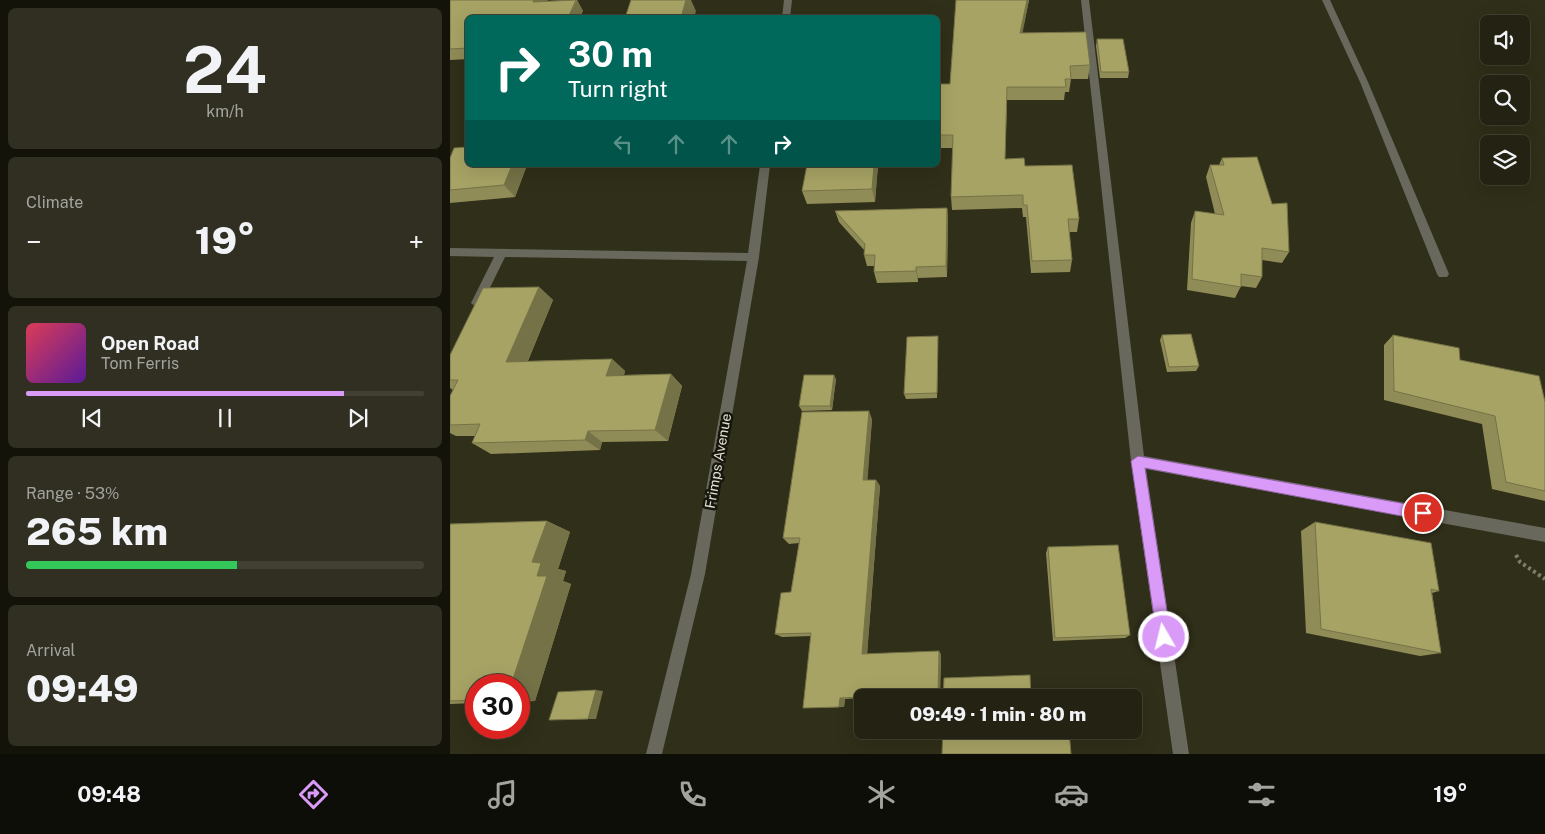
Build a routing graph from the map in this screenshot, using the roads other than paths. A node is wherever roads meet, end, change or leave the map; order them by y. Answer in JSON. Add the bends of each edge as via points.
{"nodes":[{"id":1,"x":788,"y":0,"type":"edge"},
{"id":2,"x":1085,"y":0,"type":"edge"},
{"id":3,"x":1326,"y":0,"type":"edge"},
{"id":4,"x":786,"y":15,"type":"edge"},
{"id":5,"x":765,"y":167,"type":"edge"},
{"id":6,"x":450,"y":252,"type":"edge"},
{"id":7,"x":502,"y":253,"type":"junction"},
{"id":8,"x":753,"y":257,"type":"junction"},
{"id":9,"x":1443,"y":274,"type":"dead end"},
{"id":10,"x":472,"y":313,"type":"edge"},
{"id":11,"x":1138,"y":461,"type":"junction"},
{"id":12,"x":1545,"y":536,"type":"edge"},
{"id":13,"x":654,"y":754,"type":"edge"},
{"id":14,"x":1181,"y":754,"type":"edge"}],
"edges":[{"from":1,"to":4,"type":"street"},
{"from":2,"to":11,"type":"street"},
{"from":3,"to":9,"type":"street","via":[[1364,82]]},
{"from":5,"to":8,"type":"street","name":"Frimps Avenue"},
{"from":6,"to":7,"type":"street"},
{"from":7,"to":8,"type":"street"},
{"from":7,"to":10,"type":"street"},
{"from":8,"to":13,"type":"street","name":"Frimps Avenue","via":[[698,574]]},
{"from":11,"to":12,"type":"street"},
{"from":11,"to":14,"type":"street"}]}
